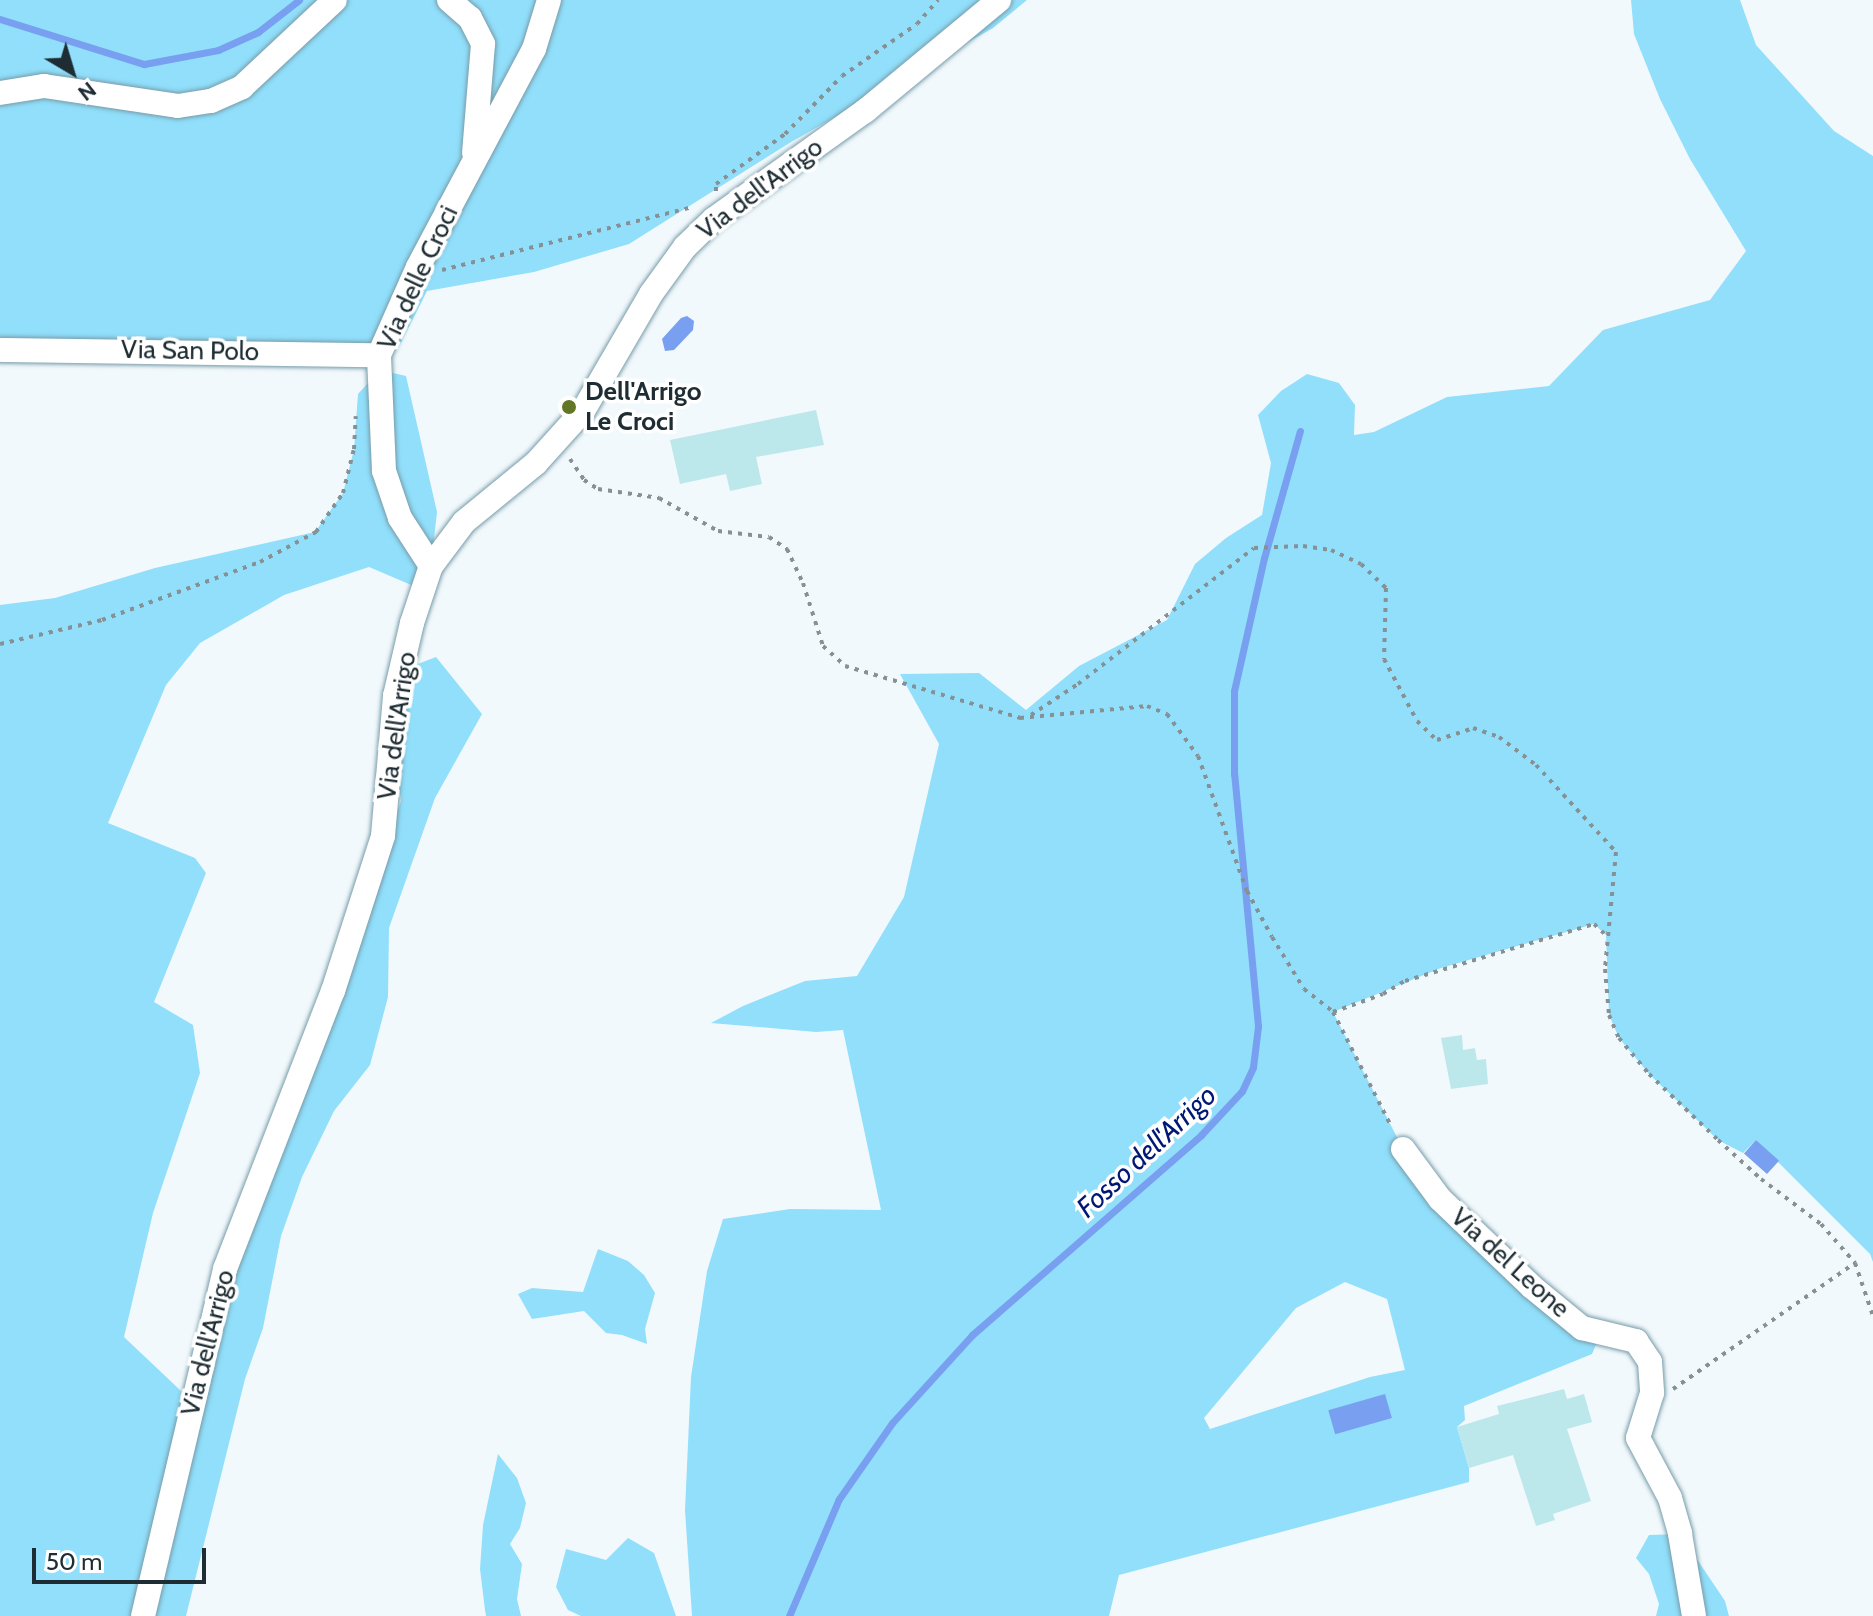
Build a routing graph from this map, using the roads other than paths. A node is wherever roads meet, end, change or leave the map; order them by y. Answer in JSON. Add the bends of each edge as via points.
{"nodes":[{"id":1,"x":335,"y":0,"type":"edge"},
{"id":2,"x":449,"y":0,"type":"edge"},
{"id":3,"x":549,"y":0,"type":"edge"},
{"id":4,"x":999,"y":0,"type":"edge"},
{"id":5,"x":0,"y":93,"type":"edge"},
{"id":6,"x":473,"y":164,"type":"junction"},
{"id":7,"x":0,"y":350,"type":"edge"},
{"id":8,"x":379,"y":355,"type":"junction"},
{"id":9,"x":431,"y":566,"type":"junction"},
{"id":10,"x":1403,"y":1149,"type":"road end"},
{"id":11,"x":143,"y":1616,"type":"edge"},
{"id":12,"x":1694,"y":1616,"type":"edge"}],
"edges":[{"from":1,"to":5,"type":"street","via":[[242,87],[211,101],[178,106],[44,86]]},
{"from":2,"to":6,"type":"street","via":[[470,18],[483,44]]},
{"from":3,"to":6,"type":"street","name":"Via delle Croci","via":[[534,49]]},
{"from":4,"to":9,"type":"street","name":"Via dell'Arrigo","via":[[865,111],[714,219],[685,247],[651,294],[583,411],[536,463],[464,522]]},
{"from":6,"to":8,"type":"street","name":"Via delle Croci"},
{"from":7,"to":8,"type":"street","name":"Via San Polo"},
{"from":8,"to":9,"type":"street","name":"Via delle Croci","via":[[384,471],[400,518]]},
{"from":9,"to":11,"type":"street","name":"Via dell'Arrigo","via":[[395,696],[383,836],[333,991],[225,1269]]},
{"from":10,"to":12,"type":"street","name":"Via del Leone","via":[[1440,1199],[1582,1328],[1636,1341],[1650,1362],[1652,1393],[1638,1438],[1670,1498]]}]}
